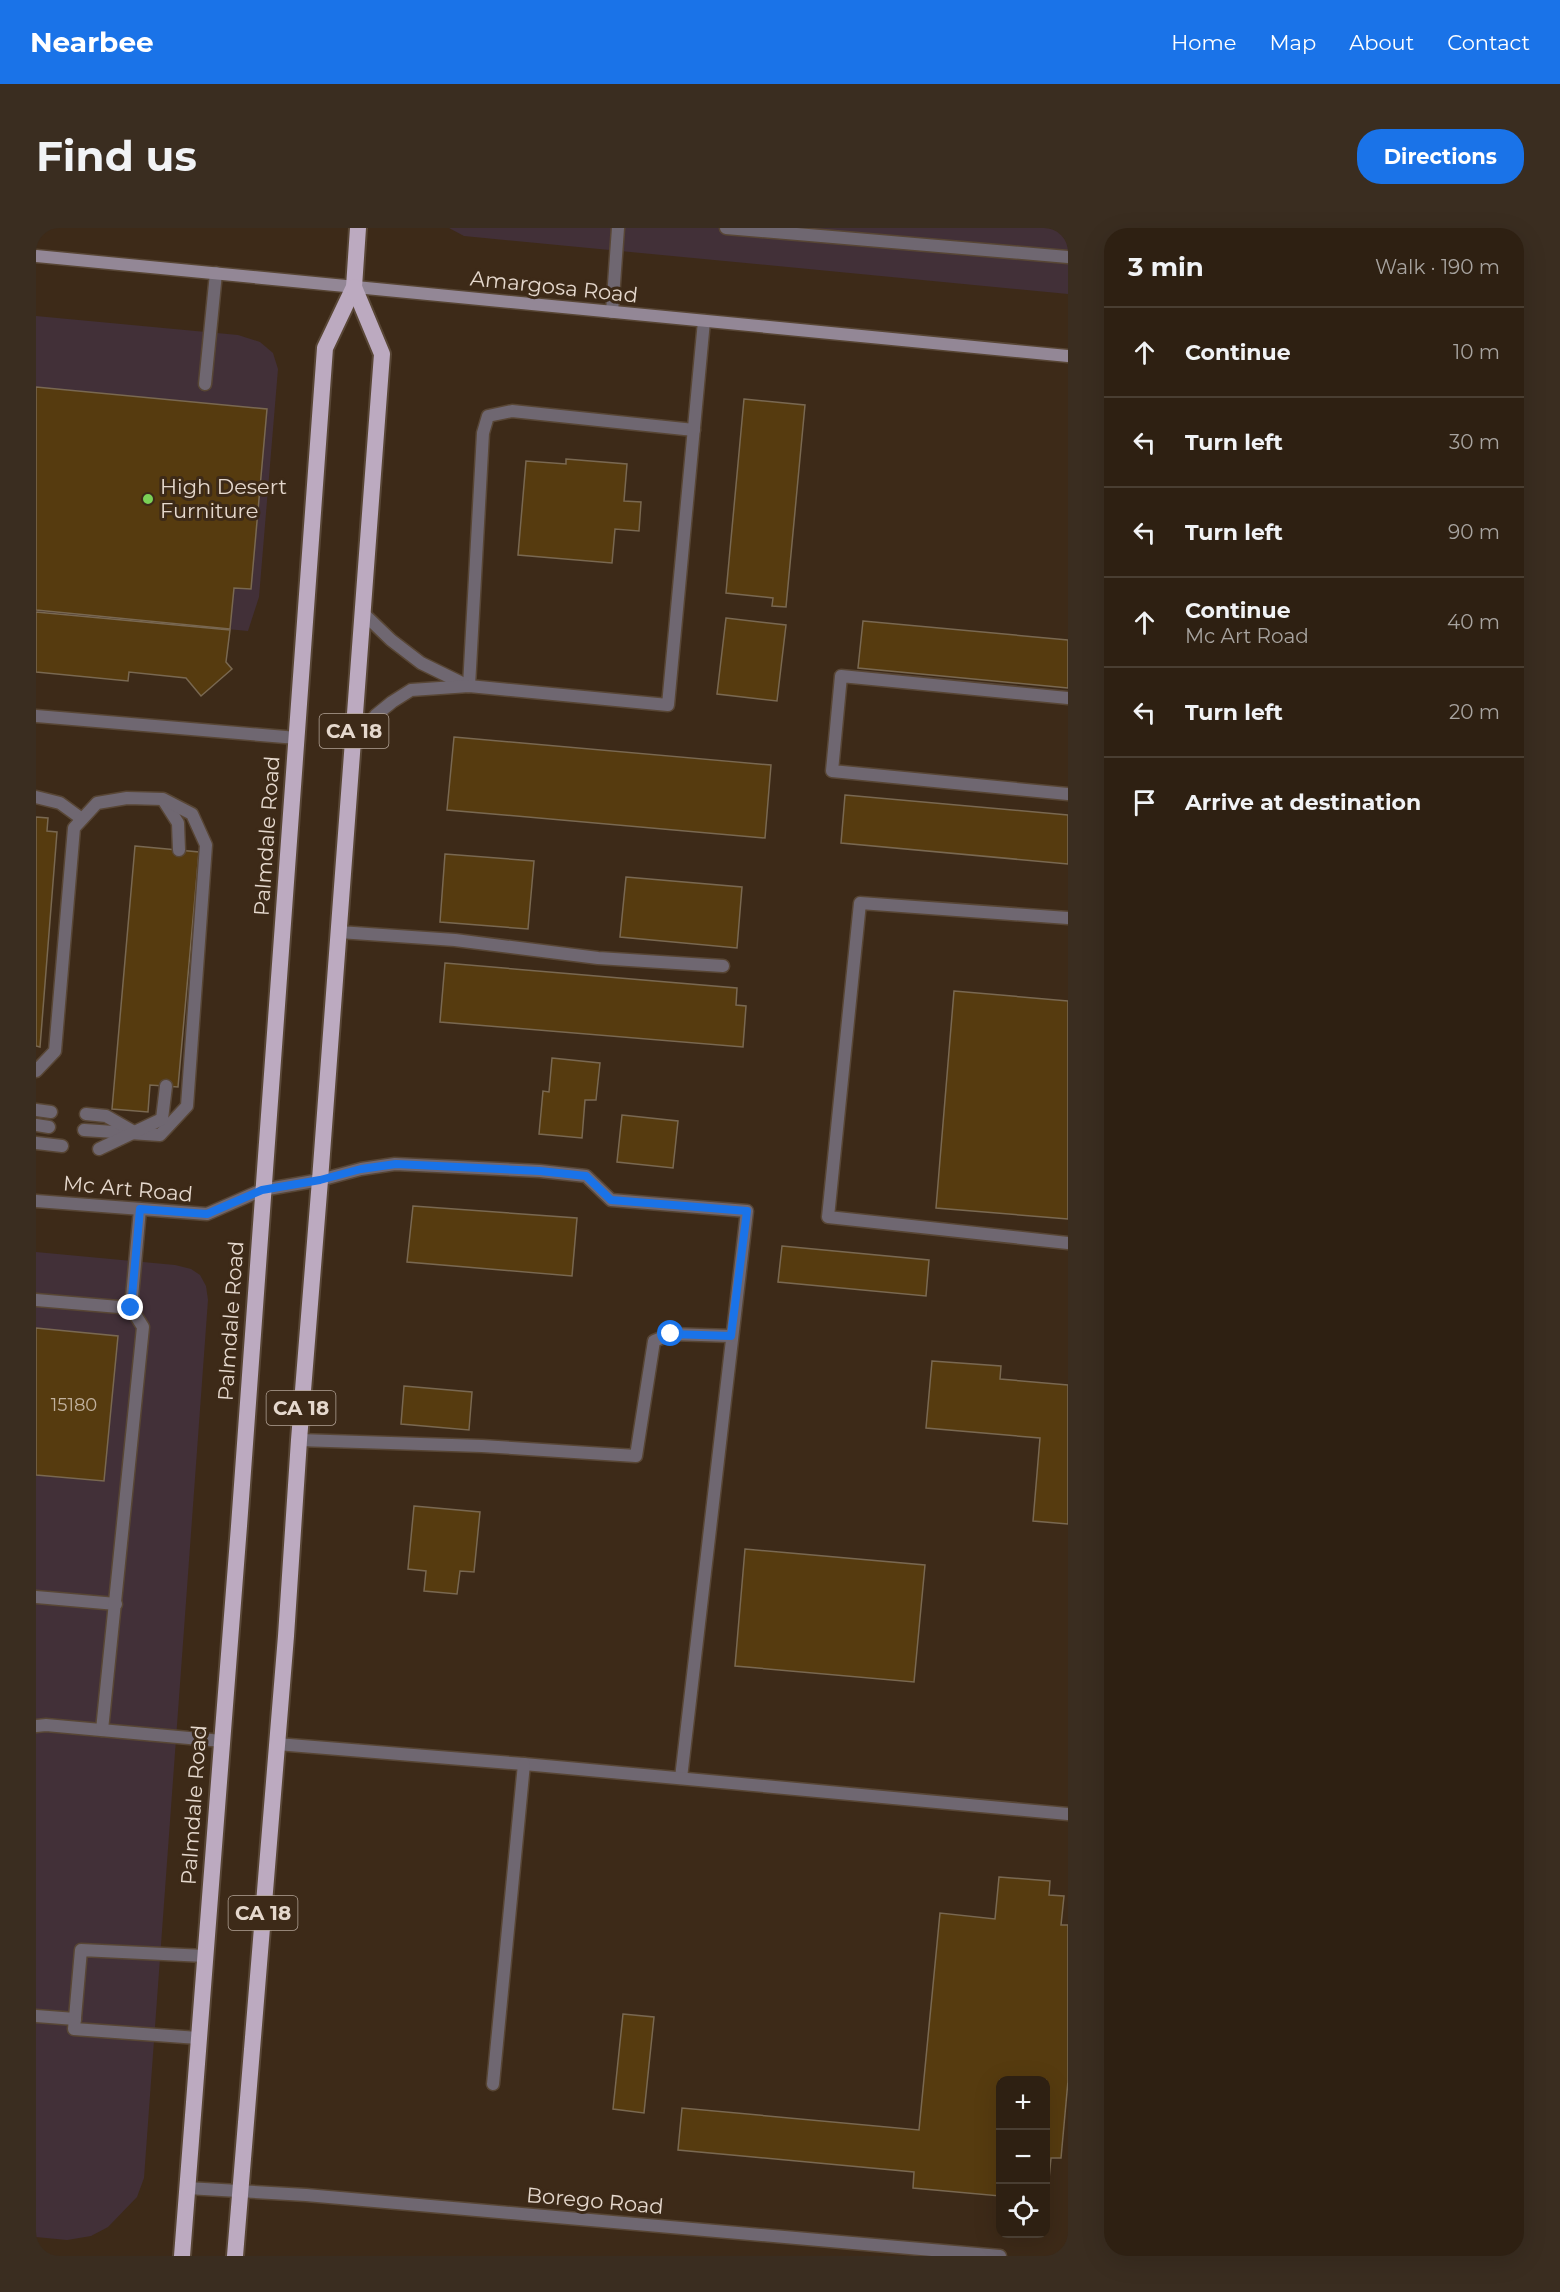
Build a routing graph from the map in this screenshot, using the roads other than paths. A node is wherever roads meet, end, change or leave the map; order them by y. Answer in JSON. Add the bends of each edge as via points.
{"nodes":[{"id":1,"x":358,"y":228,"type":"edge"},
{"id":2,"x":618,"y":228,"type":"edge"},
{"id":3,"x":726,"y":228,"type":"edge"},
{"id":4,"x":36,"y":256,"type":"edge"},
{"id":5,"x":1068,"y":257,"type":"edge"},
{"id":6,"x":216,"y":273,"type":"junction"},
{"id":7,"x":354,"y":287,"type":"junction"},
{"id":8,"x":612,"y":312,"type":"junction"},
{"id":9,"x":704,"y":321,"type":"junction"},
{"id":10,"x":1068,"y":356,"type":"edge"},
{"id":11,"x":205,"y":384,"type":"dead end"},
{"id":12,"x":694,"y":430,"type":"junction"},
{"id":13,"x":363,"y":613,"type":"junction"},
{"id":14,"x":469,"y":686,"type":"junction"},
{"id":15,"x":1068,"y":698,"type":"edge"},
{"id":16,"x":36,"y":716,"type":"edge"},
{"id":17,"x":297,"y":738,"type":"junction"},
{"id":18,"x":353,"y":748,"type":"junction"},
{"id":19,"x":1068,"y":794,"type":"edge"},
{"id":20,"x":36,"y":796,"type":"edge"},
{"id":21,"x":163,"y":800,"type":"junction"},
{"id":22,"x":82,"y":819,"type":"junction"},
{"id":23,"x":179,"y":850,"type":"dead end"},
{"id":24,"x":1068,"y":918,"type":"edge"},
{"id":25,"x":339,"y":932,"type":"junction"},
{"id":26,"x":723,"y":966,"type":"dead end"},
{"id":27,"x":36,"y":1071,"type":"edge"},
{"id":28,"x":166,"y":1086,"type":"dead end"},
{"id":29,"x":36,"y":1110,"type":"edge"},
{"id":30,"x":51,"y":1112,"type":"dead end"},
{"id":31,"x":86,"y":1114,"type":"dead end"},
{"id":32,"x":84,"y":1130,"type":"dead end"},
{"id":33,"x":135,"y":1133,"type":"junction"},
{"id":34,"x":36,"y":1143,"type":"edge"},
{"id":35,"x":62,"y":1146,"type":"dead end"},
{"id":36,"x":99,"y":1149,"type":"dead end"},
{"id":37,"x":320,"y":1180,"type":"junction"},
{"id":38,"x":262,"y":1190,"type":"junction"},
{"id":39,"x":36,"y":1201,"type":"edge"},
{"id":40,"x":140,"y":1209,"type":"junction"},
{"id":41,"x":1068,"y":1243,"type":"edge"},
{"id":42,"x":36,"y":1300,"type":"edge"},
{"id":43,"x":131,"y":1308,"type":"junction"},
{"id":44,"x":731,"y":1336,"type":"junction"},
{"id":45,"x":299,"y":1440,"type":"junction"},
{"id":46,"x":36,"y":1597,"type":"edge"},
{"id":47,"x":116,"y":1604,"type":"junction"},
{"id":48,"x":36,"y":1726,"type":"edge"},
{"id":49,"x":102,"y":1730,"type":"junction"},
{"id":50,"x":222,"y":1742,"type":"junction"},
{"id":51,"x":277,"y":1744,"type":"junction"},
{"id":52,"x":524,"y":1764,"type":"junction"},
{"id":53,"x":681,"y":1778,"type":"junction"},
{"id":54,"x":1068,"y":1814,"type":"edge"},
{"id":55,"x":205,"y":1956,"type":"junction"},
{"id":56,"x":36,"y":2016,"type":"edge"},
{"id":57,"x":75,"y":2024,"type":"junction"},
{"id":58,"x":198,"y":2038,"type":"junction"},
{"id":59,"x":493,"y":2084,"type":"dead end"},
{"id":60,"x":187,"y":2188,"type":"junction"},
{"id":61,"x":240,"y":2191,"type":"junction"},
{"id":62,"x":182,"y":2256,"type":"edge"},
{"id":63,"x":235,"y":2256,"type":"edge"},
{"id":64,"x":1000,"y":2256,"type":"edge"}],
"edges":[{"from":1,"to":7,"type":"highway","name":"Palmdale Road","number":"CA 18"},
{"from":2,"to":8,"type":"street"},
{"from":3,"to":5,"type":"street"},
{"from":4,"to":6,"type":"main road","name":"Amargosa Road"},
{"from":6,"to":7,"type":"main road","name":"Amargosa Road"},
{"from":6,"to":11,"type":"street"},
{"from":7,"to":8,"type":"main road","name":"Amargosa Road"},
{"from":7,"to":13,"type":"highway","name":"Palmdale Road","number":"CA 18","via":[[382,354]]},
{"from":7,"to":17,"type":"highway","name":"Palmdale Road","number":"CA 18","via":[[325,348]]},
{"from":8,"to":9,"type":"main road","name":"Amargosa Road"},
{"from":9,"to":10,"type":"main road","name":"Amargosa Road"},
{"from":9,"to":12,"type":"street"},
{"from":12,"to":14,"type":"street","via":[[668,705]]},
{"from":12,"to":14,"type":"street","via":[[512,411],[488,416],[483,433]]},
{"from":13,"to":14,"type":"street","via":[[421,663]]},
{"from":13,"to":18,"type":"highway","name":"Palmdale Road","number":"CA 18"},
{"from":14,"to":18,"type":"street","via":[[411,690],[376,715]]},
{"from":15,"to":19,"type":"street","via":[[841,676],[832,771]]},
{"from":16,"to":17,"type":"street"},
{"from":17,"to":38,"type":"highway","name":"Palmdale Road","number":"CA 18"},
{"from":18,"to":25,"type":"highway","name":"Palmdale Road","number":"CA 18"},
{"from":20,"to":22,"type":"street","via":[[60,803]]},
{"from":21,"to":22,"type":"street","via":[[127,798],[97,803]]},
{"from":21,"to":23,"type":"street","via":[[178,823]]},
{"from":21,"to":33,"type":"street","via":[[192,814],[206,845],[187,1106],[160,1135]]},
{"from":22,"to":27,"type":"street","via":[[74,828],[55,1051]]},
{"from":24,"to":41,"type":"street","via":[[860,903],[828,1217]]},
{"from":25,"to":26,"type":"street","via":[[455,940],[598,958]]},
{"from":25,"to":37,"type":"highway","name":"Palmdale Road","number":"CA 18"},
{"from":28,"to":33,"type":"street","via":[[162,1119]]},
{"from":29,"to":30,"type":"street"},
{"from":31,"to":33,"type":"street","via":[[106,1116]]},
{"from":32,"to":33,"type":"street"},
{"from":33,"to":36,"type":"street"},
{"from":34,"to":35,"type":"street"},
{"from":37,"to":38,"type":"street","name":"Mc Art Road"},
{"from":37,"to":44,"type":"street","name":"Mc Art Road","via":[[396,1164],[540,1171],[586,1176],[611,1200],[747,1211]]},
{"from":37,"to":45,"type":"highway","name":"Palmdale Road","number":"CA 18"},
{"from":38,"to":40,"type":"street","name":"Mc Art Road","via":[[207,1214]]},
{"from":38,"to":50,"type":"highway","name":"Palmdale Road","number":"CA 18"},
{"from":39,"to":40,"type":"street","name":"Mc Art Road"},
{"from":40,"to":43,"type":"street"},
{"from":42,"to":43,"type":"street"},
{"from":43,"to":47,"type":"street","via":[[143,1327]]},
{"from":44,"to":45,"type":"street","via":[[671,1334],[654,1341],[636,1456]]},
{"from":44,"to":53,"type":"street"},
{"from":45,"to":51,"type":"highway","name":"Palmdale Road","number":"CA 18"},
{"from":46,"to":47,"type":"street"},
{"from":47,"to":49,"type":"street"},
{"from":48,"to":49,"type":"street"},
{"from":49,"to":50,"type":"street"},
{"from":50,"to":55,"type":"highway","name":"Palmdale Road","number":"CA 18"},
{"from":51,"to":52,"type":"street"},
{"from":51,"to":61,"type":"highway","name":"Palmdale Road","number":"CA 18"},
{"from":52,"to":53,"type":"street"},
{"from":52,"to":59,"type":"street"},
{"from":53,"to":54,"type":"street"},
{"from":55,"to":57,"type":"street","via":[[81,1950]]},
{"from":55,"to":58,"type":"highway","name":"Palmdale Road","number":"CA 18"},
{"from":56,"to":57,"type":"street"},
{"from":57,"to":58,"type":"street"},
{"from":58,"to":60,"type":"highway","name":"Palmdale Road","number":"CA 18"},
{"from":60,"to":61,"type":"street","name":"Borego Road"},
{"from":60,"to":62,"type":"highway","name":"Palmdale Road","number":"CA 18"},
{"from":61,"to":63,"type":"highway","name":"Palmdale Road","number":"CA 18"},
{"from":61,"to":64,"type":"street","name":"Borego Road"}]}
